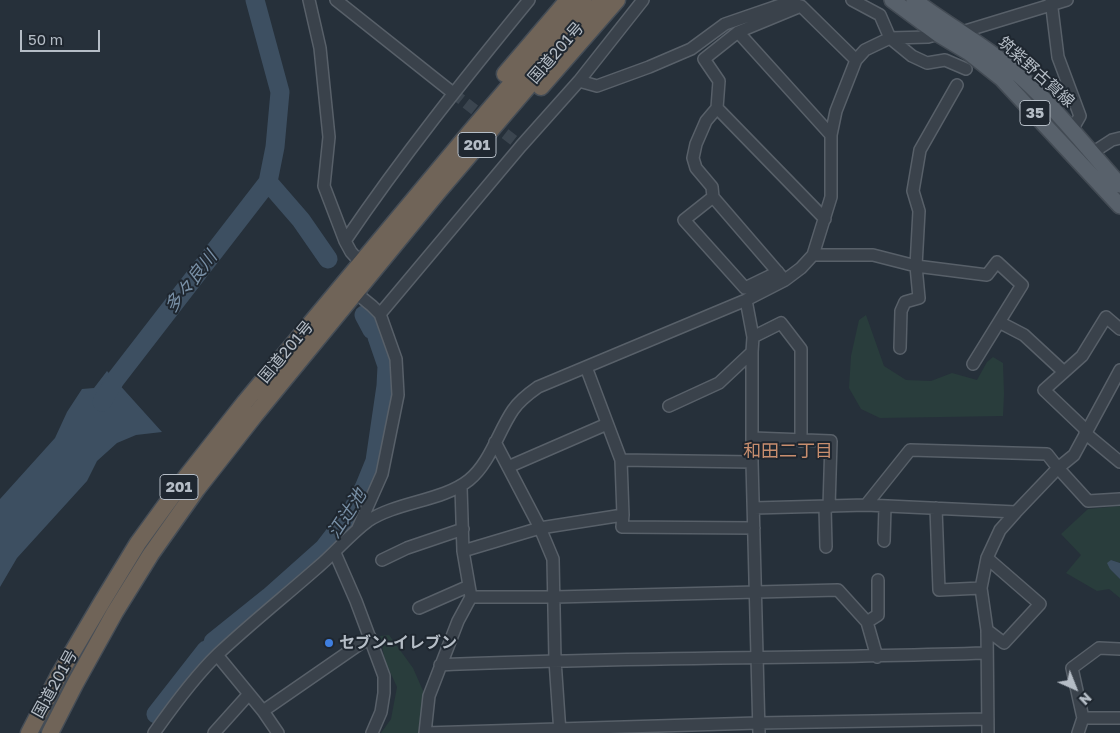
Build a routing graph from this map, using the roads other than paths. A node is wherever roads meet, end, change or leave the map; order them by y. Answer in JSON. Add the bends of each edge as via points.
{"nodes":[{"id":1,"x":309,"y":0,"type":"edge"},
{"id":2,"x":336,"y":0,"type":"edge"},
{"id":3,"x":529,"y":0,"type":"edge"},
{"id":4,"x":568,"y":0,"type":"edge"},
{"id":5,"x":583,"y":0,"type":"edge"},
{"id":6,"x":602,"y":0,"type":"edge"},
{"id":7,"x":617,"y":0,"type":"edge"},
{"id":8,"x":643,"y":0,"type":"edge"},
{"id":9,"x":795,"y":0,"type":"edge"},
{"id":10,"x":852,"y":0,"type":"edge"},
{"id":11,"x":892,"y":0,"type":"edge"},
{"id":12,"x":914,"y":0,"type":"edge"},
{"id":13,"x":1067,"y":0,"type":"edge"},
{"id":14,"x":1052,"y":2,"type":"edge"},
{"id":15,"x":738,"y":32,"type":"junction"},
{"id":16,"x":962,"y":32,"type":"junction"},
{"id":17,"x":938,"y":34,"type":"junction"},
{"id":18,"x":890,"y":38,"type":"junction"},
{"id":19,"x":856,"y":60,"type":"junction"},
{"id":20,"x":966,"y":69,"type":"dead end"},
{"id":21,"x":579,"y":81,"type":"junction"},
{"id":22,"x":957,"y":85,"type":"dead end"},
{"id":23,"x":453,"y":94,"type":"junction"},
{"id":24,"x":717,"y":108,"type":"junction"},
{"id":25,"x":1072,"y":130,"type":"junction"},
{"id":26,"x":831,"y":135,"type":"junction"},
{"id":27,"x":1120,"y":138,"type":"edge"},
{"id":28,"x":1092,"y":153,"type":"junction"},
{"id":29,"x":1120,"y":185,"type":"edge"},
{"id":30,"x":713,"y":197,"type":"junction"},
{"id":31,"x":1120,"y":206,"type":"edge"},
{"id":32,"x":825,"y":219,"type":"junction"},
{"id":33,"x":394,"y":224,"type":"junction"},
{"id":34,"x":345,"y":241,"type":"junction"},
{"id":35,"x":397,"y":243,"type":"junction"},
{"id":36,"x":813,"y":255,"type":"junction"},
{"id":37,"x":361,"y":263,"type":"junction"},
{"id":38,"x":916,"y":266,"type":"junction"},
{"id":39,"x":781,"y":276,"type":"junction"},
{"id":40,"x":356,"y":293,"type":"junction"},
{"id":41,"x":746,"y":300,"type":"junction"},
{"id":42,"x":380,"y":314,"type":"junction"},
{"id":43,"x":999,"y":322,"type":"junction"},
{"id":44,"x":1120,"y":329,"type":"edge"},
{"id":45,"x":753,"y":337,"type":"junction"},
{"id":46,"x":900,"y":348,"type":"dead end"},
{"id":47,"x":752,"y":352,"type":"junction"},
{"id":48,"x":973,"y":364,"type":"dead end"},
{"id":49,"x":586,"y":367,"type":"junction"},
{"id":50,"x":1064,"y":372,"type":"junction"},
{"id":51,"x":1119,"y":373,"type":"edge"},
{"id":52,"x":669,"y":406,"type":"dead end"},
{"id":53,"x":607,"y":424,"type":"junction"},
{"id":54,"x":1086,"y":432,"type":"junction"},
{"id":55,"x":753,"y":438,"type":"junction"},
{"id":56,"x":801,"y":441,"type":"junction"},
{"id":57,"x":495,"y":442,"type":"junction"},
{"id":58,"x":620,"y":460,"type":"junction"},
{"id":59,"x":752,"y":462,"type":"junction"},
{"id":60,"x":1120,"y":462,"type":"edge"},
{"id":61,"x":508,"y":467,"type":"junction"},
{"id":62,"x":1058,"y":468,"type":"junction"},
{"id":63,"x":461,"y":487,"type":"junction"},
{"id":64,"x":1120,"y":499,"type":"edge"},
{"id":65,"x":866,"y":505,"type":"junction"},
{"id":66,"x":885,"y":506,"type":"junction"},
{"id":67,"x":827,"y":507,"type":"junction"},
{"id":68,"x":754,"y":508,"type":"junction"},
{"id":69,"x":936,"y":508,"type":"junction"},
{"id":70,"x":1016,"y":512,"type":"junction"},
{"id":71,"x":623,"y":515,"type":"junction"},
{"id":72,"x":540,"y":528,"type":"junction"},
{"id":73,"x":754,"y":528,"type":"junction"},
{"id":74,"x":462,"y":529,"type":"junction"},
{"id":75,"x":357,"y":530,"type":"junction"},
{"id":76,"x":884,"y":541,"type":"dead end"},
{"id":77,"x":826,"y":546,"type":"dead end"},
{"id":78,"x":464,"y":551,"type":"junction"},
{"id":79,"x":335,"y":553,"type":"junction"},
{"id":80,"x":987,"y":558,"type":"junction"},
{"id":81,"x":382,"y":560,"type":"dead end"},
{"id":82,"x":878,"y":580,"type":"dead end"},
{"id":83,"x":981,"y":588,"type":"junction"},
{"id":84,"x":470,"y":592,"type":"junction"},
{"id":85,"x":755,"y":592,"type":"junction"},
{"id":86,"x":555,"y":597,"type":"junction"},
{"id":87,"x":419,"y":608,"type":"dead end"},
{"id":88,"x":867,"y":622,"type":"junction"},
{"id":89,"x":987,"y":630,"type":"junction"},
{"id":90,"x":370,"y":637,"type":"junction"},
{"id":91,"x":1120,"y":648,"type":"edge"},
{"id":92,"x":986,"y":653,"type":"junction"},
{"id":93,"x":217,"y":655,"type":"junction"},
{"id":94,"x":756,"y":657,"type":"junction"},
{"id":95,"x":877,"y":657,"type":"junction"},
{"id":96,"x":554,"y":660,"type":"junction"},
{"id":97,"x":440,"y":665,"type":"junction"},
{"id":98,"x":249,"y":694,"type":"junction"},
{"id":99,"x":263,"y":711,"type":"junction"},
{"id":100,"x":1083,"y":718,"type":"junction"},
{"id":101,"x":1120,"y":718,"type":"edge"},
{"id":102,"x":988,"y":719,"type":"junction"},
{"id":103,"x":759,"y":728,"type":"edge"},
{"id":104,"x":560,"y":730,"type":"edge"},
{"id":105,"x":29,"y":733,"type":"edge"},
{"id":106,"x":50,"y":733,"type":"edge"},
{"id":107,"x":154,"y":733,"type":"edge"},
{"id":108,"x":214,"y":733,"type":"edge"},
{"id":109,"x":278,"y":733,"type":"edge"},
{"id":110,"x":372,"y":733,"type":"edge"},
{"id":111,"x":425,"y":733,"type":"edge"},
{"id":112,"x":988,"y":733,"type":"edge"},
{"id":113,"x":1078,"y":733,"type":"edge"}],
"edges":[{"from":1,"to":34,"type":"street","via":[[320,48],[329,136],[324,186]]},
{"from":2,"to":23,"type":"street"},
{"from":3,"to":23,"type":"street"},
{"from":4,"to":33,"type":"highway","number":"201","via":[[408,194]]},
{"from":5,"to":33,"type":"highway","name":"国道201号","number":"201"},
{"from":6,"to":35,"type":"highway","name":"国道201号","number":"201"},
{"from":7,"to":35,"type":"highway","number":"201","via":[[444,198]]},
{"from":8,"to":21,"type":"street"},
{"from":9,"to":21,"type":"street","via":[[725,24],[691,49],[649,67],[597,86]]},
{"from":10,"to":18,"type":"street","via":[[880,15]]},
{"from":11,"to":17,"type":"main road","name":"筑紫野古賀線","number":"35"},
{"from":12,"to":16,"type":"main road","name":"筑紫野古賀線","number":"35"},
{"from":13,"to":14,"type":"street"},
{"from":14,"to":16,"type":"street"},
{"from":14,"to":25,"type":"street","via":[[1058,57],[1080,116]]},
{"from":15,"to":19,"type":"street","via":[[801,6]]},
{"from":15,"to":24,"type":"street","via":[[704,59],[719,81]]},
{"from":15,"to":26,"type":"street"},
{"from":16,"to":17,"type":"street"},
{"from":16,"to":25,"type":"main road","name":"筑紫野古賀線","number":"35","via":[[1012,69],[1052,106]]},
{"from":17,"to":18,"type":"street"},
{"from":17,"to":31,"type":"main road","name":"筑紫野古賀線","number":"35","via":[[968,52],[1002,79]]},
{"from":18,"to":19,"type":"street","via":[[864,50]]},
{"from":18,"to":20,"type":"street","via":[[912,56],[927,63],[945,60]]},
{"from":19,"to":26,"type":"street","via":[[836,111]]},
{"from":21,"to":42,"type":"street"},
{"from":22,"to":38,"type":"street","via":[[920,150],[914,191],[919,211]]},
{"from":23,"to":34,"type":"street","via":[[385,182]]},
{"from":24,"to":30,"type":"street","via":[[706,121],[693,158],[696,168],[712,187]]},
{"from":24,"to":32,"type":"street"},
{"from":25,"to":28,"type":"main road","name":"筑紫野古賀線","number":"35"},
{"from":26,"to":32,"type":"street","via":[[831,197]]},
{"from":27,"to":28,"type":"street"},
{"from":28,"to":29,"type":"main road","name":"筑紫野古賀線","number":"35"},
{"from":30,"to":39,"type":"street"},
{"from":30,"to":39,"type":"street","via":[[684,220],[745,288]]},
{"from":32,"to":36,"type":"street"},
{"from":33,"to":37,"type":"highway","name":"国道201号","number":"201"},
{"from":34,"to":37,"type":"street"},
{"from":35,"to":40,"type":"highway","name":"国道201号","number":"201"},
{"from":36,"to":38,"type":"street","via":[[874,255]]},
{"from":36,"to":39,"type":"street","via":[[801,268]]},
{"from":37,"to":105,"type":"highway","name":"国道201号","number":"201","via":[[245,402],[138,544]]},
{"from":38,"to":43,"type":"street","via":[[988,275],[997,262],[1022,285]]},
{"from":38,"to":46,"type":"street","via":[[919,298],[905,302],[901,311]]},
{"from":39,"to":41,"type":"street"},
{"from":40,"to":42,"type":"street"},
{"from":40,"to":106,"type":"highway","name":"国道201号","number":"201","via":[[197,488],[151,554],[115,612]]},
{"from":41,"to":45,"type":"street"},
{"from":41,"to":49,"type":"street"},
{"from":42,"to":75,"type":"street","via":[[396,358],[398,395],[382,474]]},
{"from":43,"to":48,"type":"street"},
{"from":43,"to":50,"type":"street","via":[[1024,335]]},
{"from":44,"to":50,"type":"street","via":[[1106,317],[1082,356]]},
{"from":45,"to":47,"type":"street"},
{"from":45,"to":56,"type":"street","via":[[781,323],[801,349]]},
{"from":47,"to":52,"type":"street","via":[[719,383]]},
{"from":47,"to":55,"type":"street"},
{"from":49,"to":53,"type":"street"},
{"from":49,"to":57,"type":"street","via":[[538,387],[523,398]]},
{"from":50,"to":54,"type":"street","via":[[1044,390]]},
{"from":51,"to":54,"type":"street"},
{"from":53,"to":58,"type":"street"},
{"from":53,"to":61,"type":"street"},
{"from":54,"to":60,"type":"street"},
{"from":54,"to":62,"type":"street","via":[[1074,455]]},
{"from":55,"to":56,"type":"street"},
{"from":55,"to":59,"type":"street"},
{"from":56,"to":67,"type":"street","via":[[831,441]]},
{"from":57,"to":61,"type":"street"},
{"from":57,"to":63,"type":"street","via":[[482,466]]},
{"from":58,"to":59,"type":"street"},
{"from":58,"to":71,"type":"street"},
{"from":59,"to":68,"type":"street"},
{"from":61,"to":72,"type":"street"},
{"from":62,"to":64,"type":"street","via":[[1088,501]]},
{"from":62,"to":65,"type":"street","via":[[1047,454],[910,450]]},
{"from":62,"to":70,"type":"street"},
{"from":63,"to":74,"type":"street"},
{"from":63,"to":75,"type":"street","via":[[386,512]]},
{"from":65,"to":66,"type":"street"},
{"from":65,"to":67,"type":"street"},
{"from":66,"to":69,"type":"street"},
{"from":66,"to":76,"type":"street"},
{"from":67,"to":68,"type":"street"},
{"from":67,"to":77,"type":"street"},
{"from":68,"to":73,"type":"street"},
{"from":69,"to":70,"type":"street"},
{"from":69,"to":83,"type":"street","via":[[939,590]]},
{"from":70,"to":80,"type":"street","via":[[1000,530]]},
{"from":71,"to":72,"type":"street"},
{"from":71,"to":73,"type":"street","via":[[622,527]]},
{"from":72,"to":78,"type":"street"},
{"from":72,"to":86,"type":"street","via":[[553,559]]},
{"from":73,"to":85,"type":"street"},
{"from":74,"to":78,"type":"street"},
{"from":74,"to":81,"type":"street"},
{"from":75,"to":79,"type":"street"},
{"from":78,"to":84,"type":"street"},
{"from":79,"to":90,"type":"street"},
{"from":79,"to":93,"type":"street"},
{"from":80,"to":83,"type":"street"},
{"from":80,"to":89,"type":"street","via":[[1040,604],[1004,643]]},
{"from":82,"to":88,"type":"street","via":[[878,616]]},
{"from":83,"to":89,"type":"street"},
{"from":84,"to":86,"type":"street"},
{"from":84,"to":87,"type":"street"},
{"from":84,"to":97,"type":"street"},
{"from":85,"to":86,"type":"street"},
{"from":85,"to":88,"type":"street","via":[[838,590]]},
{"from":85,"to":94,"type":"street"},
{"from":86,"to":96,"type":"street"},
{"from":88,"to":95,"type":"street"},
{"from":89,"to":92,"type":"street"},
{"from":90,"to":99,"type":"street"},
{"from":90,"to":110,"type":"street","via":[[384,676],[381,712]]},
{"from":91,"to":100,"type":"street","via":[[1099,648],[1072,668]]},
{"from":92,"to":95,"type":"street"},
{"from":92,"to":102,"type":"street"},
{"from":93,"to":98,"type":"street"},
{"from":93,"to":107,"type":"street"},
{"from":94,"to":95,"type":"street"},
{"from":94,"to":96,"type":"street"},
{"from":94,"to":103,"type":"street"},
{"from":96,"to":97,"type":"street"},
{"from":96,"to":104,"type":"street"},
{"from":97,"to":111,"type":"street","via":[[429,696]]},
{"from":98,"to":99,"type":"street"},
{"from":98,"to":108,"type":"street"},
{"from":99,"to":109,"type":"street"},
{"from":100,"to":101,"type":"street"},
{"from":100,"to":113,"type":"street"},
{"from":102,"to":103,"type":"street"},
{"from":102,"to":112,"type":"street"},
{"from":103,"to":104,"type":"street"},
{"from":104,"to":111,"type":"street"}]}
